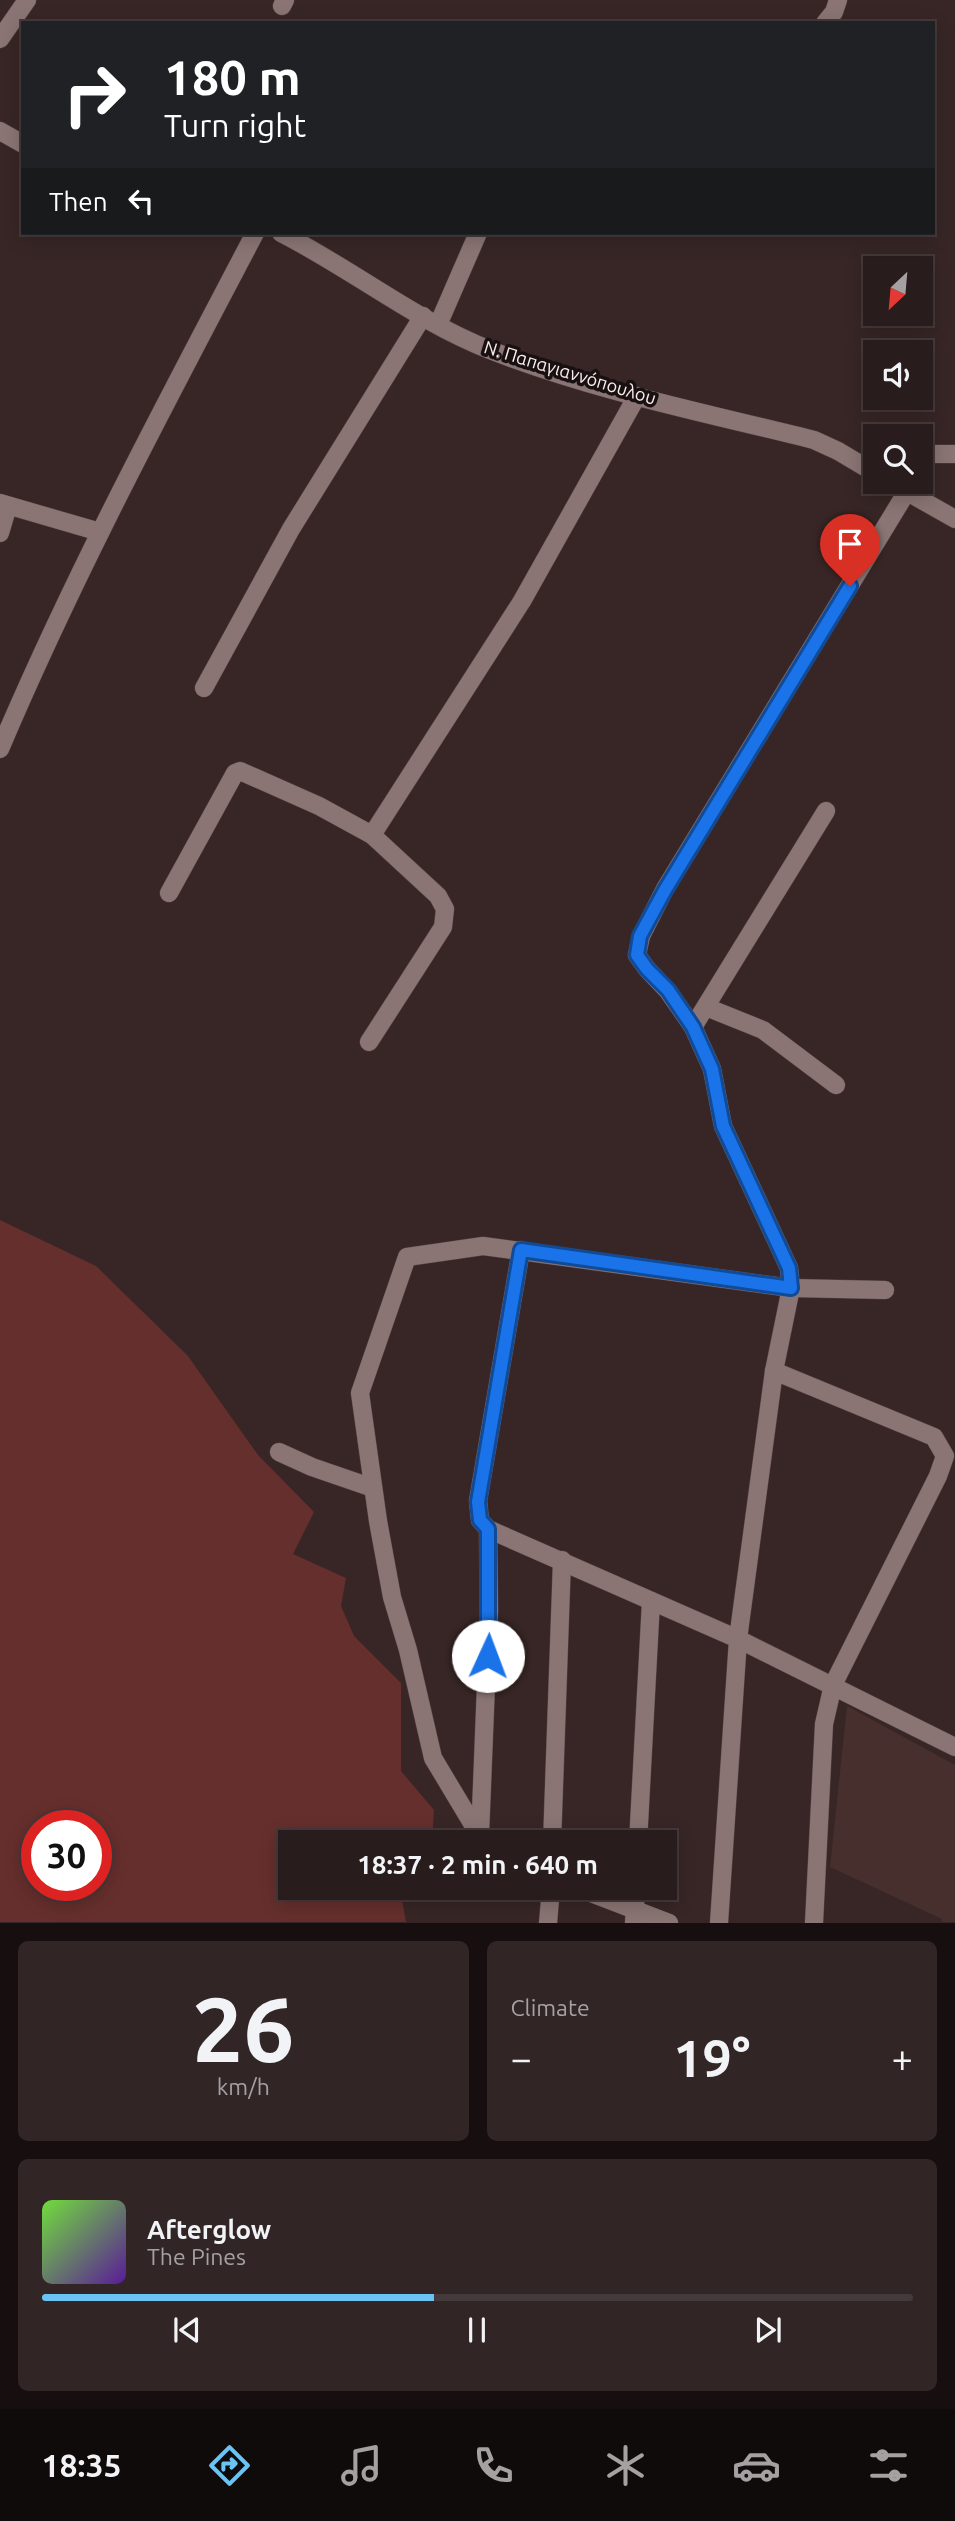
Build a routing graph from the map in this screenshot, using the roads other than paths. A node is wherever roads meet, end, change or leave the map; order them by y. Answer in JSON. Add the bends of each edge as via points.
{"nodes":[{"id":1,"x":27,"y":0,"type":"edge"},
{"id":2,"x":838,"y":0,"type":"edge"},
{"id":3,"x":827,"y":21,"type":"edge"},
{"id":4,"x":0,"y":39,"type":"edge"},
{"id":5,"x":0,"y":131,"type":"edge"},
{"id":6,"x":21,"y":143,"type":"edge"},
{"id":7,"x":254,"y":235,"type":"edge"},
{"id":8,"x":284,"y":235,"type":"edge"},
{"id":9,"x":477,"y":235,"type":"edge"},
{"id":10,"x":430,"y":320,"type":"junction"},
{"id":11,"x":638,"y":396,"type":"junction"},
{"id":12,"x":933,"y":454,"type":"edge"},
{"id":13,"x":955,"y":454,"type":"edge"},
{"id":14,"x":863,"y":466,"type":"edge"},
{"id":15,"x":905,"y":494,"type":"edge"},
{"id":16,"x":908,"y":494,"type":"edge"},
{"id":17,"x":4,"y":505,"type":"edge"},
{"id":18,"x":955,"y":519,"type":"edge"},
{"id":19,"x":100,"y":532,"type":"junction"},
{"id":20,"x":0,"y":533,"type":"edge"},
{"id":21,"x":204,"y":688,"type":"dead end"},
{"id":22,"x":0,"y":749,"type":"edge"},
{"id":23,"x":826,"y":811,"type":"dead end"},
{"id":24,"x":372,"y":835,"type":"junction"},
{"id":25,"x":169,"y":893,"type":"dead end"},
{"id":26,"x":706,"y":1007,"type":"junction"},
{"id":27,"x":693,"y":1027,"type":"junction"},
{"id":28,"x":369,"y":1042,"type":"dead end"},
{"id":29,"x":836,"y":1085,"type":"dead end"},
{"id":30,"x":521,"y":1250,"type":"junction"},
{"id":31,"x":791,"y":1288,"type":"junction"},
{"id":32,"x":885,"y":1290,"type":"dead end"},
{"id":33,"x":774,"y":1371,"type":"junction"},
{"id":34,"x":279,"y":1452,"type":"dead end"},
{"id":35,"x":373,"y":1488,"type":"junction"},
{"id":36,"x":488,"y":1529,"type":"junction"},
{"id":37,"x":562,"y":1560,"type":"junction"},
{"id":38,"x":650,"y":1601,"type":"junction"},
{"id":39,"x":738,"y":1639,"type":"junction"},
{"id":40,"x":833,"y":1685,"type":"junction"},
{"id":41,"x":953,"y":1743,"type":"edge"},
{"id":42,"x":476,"y":1830,"type":"edge"},
{"id":43,"x":482,"y":1830,"type":"edge"},
{"id":44,"x":552,"y":1830,"type":"edge"},
{"id":45,"x":639,"y":1830,"type":"edge"},
{"id":46,"x":550,"y":1900,"type":"edge"},
{"id":47,"x":602,"y":1900,"type":"edge"},
{"id":48,"x":635,"y":1916,"type":"edge"},
{"id":49,"x":548,"y":1923,"type":"edge"},
{"id":50,"x":669,"y":1923,"type":"edge"},
{"id":51,"x":719,"y":1923,"type":"edge"},
{"id":52,"x":814,"y":1923,"type":"edge"}],
"edges":[{"from":1,"to":4,"type":"street"},
{"from":2,"to":3,"type":"street"},
{"from":5,"to":6,"type":"street"},
{"from":7,"to":19,"type":"street"},
{"from":8,"to":10,"type":"street","name":"Ν. Παπαγιαννόπουλου"},
{"from":9,"to":10,"type":"street"},
{"from":10,"to":11,"type":"street","name":"Ν. Παπαγιαννόπουλου","via":[[489,350]]},
{"from":10,"to":21,"type":"street","via":[[291,528]]},
{"from":11,"to":14,"type":"street","name":"Ν. Παπαγιαννόπουλου","via":[[814,440]]},
{"from":11,"to":24,"type":"street","via":[[522,601]]},
{"from":12,"to":13,"type":"street"},
{"from":15,"to":27,"type":"street","via":[[640,936],[637,955]]},
{"from":16,"to":18,"type":"street"},
{"from":17,"to":19,"type":"street"},
{"from":17,"to":20,"type":"street"},
{"from":19,"to":22,"type":"street"},
{"from":23,"to":26,"type":"street"},
{"from":24,"to":25,"type":"street","via":[[319,806],[235,772]]},
{"from":24,"to":28,"type":"street","via":[[438,896],[445,909],[443,927]]},
{"from":26,"to":27,"type":"street"},
{"from":26,"to":29,"type":"street","via":[[763,1030]]},
{"from":27,"to":31,"type":"street","via":[[712,1069],[723,1126],[789,1268]]},
{"from":30,"to":31,"type":"street"},
{"from":30,"to":35,"type":"street","via":[[483,1246],[407,1257],[360,1393]]},
{"from":30,"to":36,"type":"street","via":[[478,1502],[480,1520]]},
{"from":31,"to":32,"type":"street"},
{"from":31,"to":33,"type":"street"},
{"from":33,"to":39,"type":"street"},
{"from":33,"to":40,"type":"street","via":[[934,1437],[945,1456]]},
{"from":34,"to":35,"type":"street"},
{"from":35,"to":42,"type":"street","via":[[392,1597],[433,1758]]},
{"from":36,"to":37,"type":"street"},
{"from":36,"to":43,"type":"street"},
{"from":37,"to":38,"type":"street"},
{"from":37,"to":44,"type":"street"},
{"from":38,"to":39,"type":"street"},
{"from":38,"to":45,"type":"street"},
{"from":39,"to":40,"type":"street"},
{"from":39,"to":51,"type":"street"},
{"from":40,"to":41,"type":"street"},
{"from":40,"to":52,"type":"street","via":[[824,1724]]},
{"from":46,"to":49,"type":"street"},
{"from":47,"to":48,"type":"street"},
{"from":48,"to":50,"type":"street"}]}
